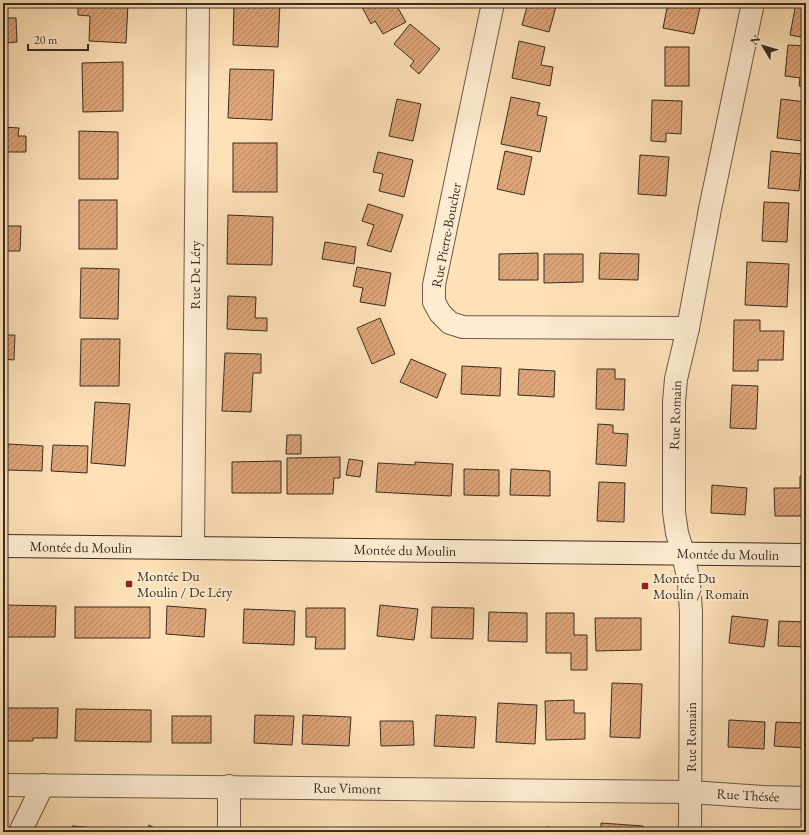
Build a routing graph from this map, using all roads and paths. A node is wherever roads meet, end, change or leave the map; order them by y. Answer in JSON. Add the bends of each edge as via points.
{"nodes":[{"id":1,"x":198,"y":3,"type":"edge"},
{"id":2,"x":493,"y":3,"type":"edge"},
{"id":3,"x":753,"y":3,"type":"edge"},
{"id":4,"x":688,"y":328,"type":"junction"},
{"id":5,"x":3,"y":546,"type":"edge"},
{"id":6,"x":193,"y":548,"type":"junction"},
{"id":7,"x":683,"y":553,"type":"junction"},
{"id":8,"x":806,"y":555,"type":"edge"},
{"id":9,"x":3,"y":784,"type":"edge"},
{"id":10,"x":43,"y":785,"type":"junction"},
{"id":11,"x":229,"y":786,"type":"junction"},
{"id":12,"x":690,"y":792,"type":"junction"},
{"id":13,"x":806,"y":798,"type":"edge"},
{"id":14,"x":20,"y":832,"type":"edge"},
{"id":15,"x":229,"y":832,"type":"edge"},
{"id":16,"x":690,"y":832,"type":"edge"}],
"edges":[{"from":1,"to":6,"type":"street","name":"Rue De Léry"},
{"from":2,"to":4,"type":"street","name":"Rue Pierre-Boucher","via":[[434,285],[434,302],[440,314],[450,323],[463,327]]},
{"from":3,"to":4,"type":"street","name":"Rue Romain"},
{"from":4,"to":7,"type":"street","name":"Rue Romain","via":[[676,379],[674,402],[674,512]]},
{"from":5,"to":6,"type":"street","name":"Montée du Moulin"},
{"from":6,"to":7,"type":"street","name":"Montée du Moulin"},
{"from":7,"to":8,"type":"street","name":"Montée du Moulin"},
{"from":7,"to":12,"type":"street","name":"Rue Romain","via":[[692,612]]},
{"from":9,"to":10,"type":"street","name":"Rue Vimont"},
{"from":10,"to":11,"type":"street","name":"Rue Vimont"},
{"from":10,"to":14,"type":"street"},
{"from":11,"to":12,"type":"street","name":"Rue Vimont"},
{"from":11,"to":15,"type":"street"},
{"from":12,"to":13,"type":"street","name":"Rue Thésée"},
{"from":12,"to":16,"type":"street","name":"Rue Romain"}]}
